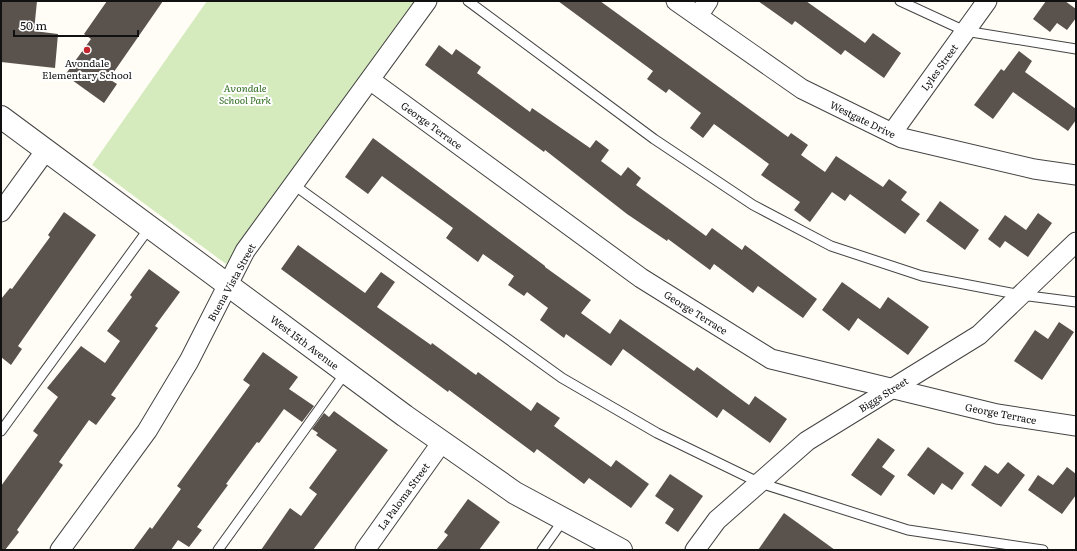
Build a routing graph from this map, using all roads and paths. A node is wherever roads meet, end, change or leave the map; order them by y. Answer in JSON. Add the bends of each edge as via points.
{"nodes":[{"id":1,"x":427,"y":1,"type":"edge"},
{"id":2,"x":468,"y":1,"type":"edge"},
{"id":3,"x":676,"y":1,"type":"edge"},
{"id":4,"x":900,"y":1,"type":"edge"},
{"id":5,"x":987,"y":1,"type":"edge"},
{"id":6,"x":703,"y":9,"type":"edge"},
{"id":7,"x":965,"y":31,"type":"junction"},
{"id":8,"x":1076,"y":50,"type":"edge"},
{"id":9,"x":370,"y":80,"type":"junction"},
{"id":10,"x":1,"y":117,"type":"edge"},
{"id":11,"x":892,"y":133,"type":"junction"},
{"id":12,"x":46,"y":150,"type":"junction"},
{"id":13,"x":1076,"y":175,"type":"edge"},
{"id":14,"x":294,"y":185,"type":"junction"},
{"id":15,"x":1,"y":212,"type":"edge"},
{"id":16,"x":150,"y":227,"type":"junction"},
{"id":17,"x":1076,"y":242,"type":"edge"},
{"id":18,"x":228,"y":284,"type":"junction"},
{"id":19,"x":1021,"y":295,"type":"junction"},
{"id":20,"x":1076,"y":302,"type":"edge"},
{"id":21,"x":346,"y":372,"type":"junction"},
{"id":22,"x":892,"y":389,"type":"junction"},
{"id":23,"x":1076,"y":426,"type":"edge"},
{"id":24,"x":1,"y":431,"type":"edge"},
{"id":25,"x":442,"y":442,"type":"junction"},
{"id":26,"x":760,"y":482,"type":"junction"},
{"id":27,"x":564,"y":519,"type":"junction"},
{"id":28,"x":60,"y":550,"type":"edge"},
{"id":29,"x":218,"y":550,"type":"edge"},
{"id":30,"x":365,"y":550,"type":"edge"},
{"id":31,"x":542,"y":550,"type":"edge"},
{"id":32,"x":620,"y":550,"type":"edge"},
{"id":33,"x":695,"y":550,"type":"edge"},
{"id":34,"x":1043,"y":550,"type":"edge"}],
"edges":[{"from":1,"to":9,"type":"street","name":"Buena Vista Street"},
{"from":2,"to":19,"type":"lane","via":[[654,139],[753,205],[831,246],[922,276]]},
{"from":3,"to":6,"type":"street","name":"Westgate Drive"},
{"from":4,"to":7,"type":"lane"},
{"from":5,"to":7,"type":"street","name":"Lyles Street"},
{"from":6,"to":11,"type":"street","name":"Westgate Drive","via":[[802,89]]},
{"from":7,"to":8,"type":"lane"},
{"from":7,"to":11,"type":"street","name":"Lyles Street"},
{"from":9,"to":14,"type":"street","name":"Buena Vista Street"},
{"from":9,"to":22,"type":"street","name":"George Terrace","via":[[641,278],[771,358]]},
{"from":10,"to":12,"type":"street","name":"West 15th Avenue"},
{"from":11,"to":13,"type":"street","name":"Westgate Drive","via":[[902,138],[1034,169]]},
{"from":12,"to":15,"type":"street"},
{"from":12,"to":16,"type":"street","name":"West 15th Avenue"},
{"from":14,"to":18,"type":"street","name":"Buena Vista Street","via":[[245,251]]},
{"from":14,"to":26,"type":"lane","via":[[562,378],[657,433]]},
{"from":16,"to":18,"type":"street","name":"West 15th Avenue"},
{"from":16,"to":24,"type":"lane"},
{"from":17,"to":19,"type":"street","name":"Biggs Street"},
{"from":18,"to":21,"type":"street","name":"West 15th Avenue"},
{"from":18,"to":28,"type":"street","name":"Buena Vista Street","via":[[189,361],[147,431]]},
{"from":19,"to":20,"type":"lane"},
{"from":19,"to":22,"type":"street","name":"Biggs Street","via":[[978,335]]},
{"from":21,"to":25,"type":"street","name":"West 15th Avenue"},
{"from":21,"to":29,"type":"lane"},
{"from":22,"to":23,"type":"street","name":"George Terrace","via":[[997,414]]},
{"from":22,"to":26,"type":"street","name":"Biggs Street","via":[[808,441]]},
{"from":25,"to":27,"type":"street","name":"West 15th Avenue","via":[[515,493]]},
{"from":25,"to":30,"type":"street","name":"La Paloma Street"},
{"from":26,"to":33,"type":"street","name":"Biggs Street","via":[[717,520]]},
{"from":26,"to":34,"type":"lane","via":[[908,530]]},
{"from":27,"to":31,"type":"lane"},
{"from":27,"to":32,"type":"street","name":"West 15th Avenue"}]}
